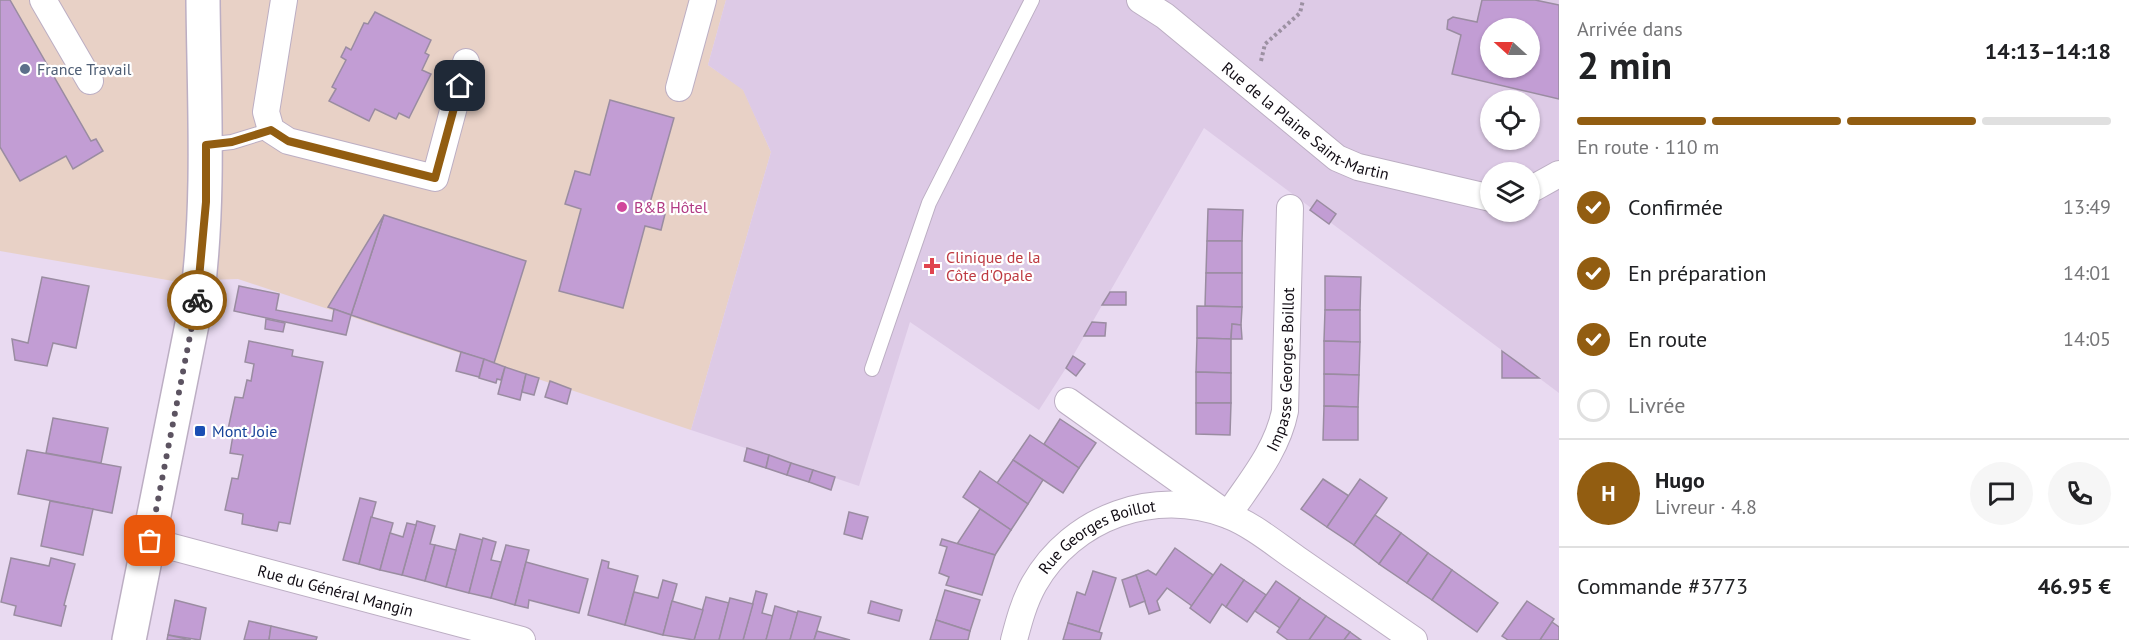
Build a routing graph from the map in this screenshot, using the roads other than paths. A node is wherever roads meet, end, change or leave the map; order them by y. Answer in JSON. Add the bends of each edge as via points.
{"nodes":[{"id":1,"x":43,"y":0,"type":"edge"},
{"id":2,"x":203,"y":0,"type":"edge"},
{"id":3,"x":284,"y":0,"type":"edge"},
{"id":4,"x":703,"y":0,"type":"edge"},
{"id":5,"x":1032,"y":0,"type":"edge"},
{"id":6,"x":1140,"y":0,"type":"edge"},
{"id":7,"x":466,"y":62,"type":"dead end"},
{"id":8,"x":90,"y":81,"type":"dead end"},
{"id":9,"x":679,"y":88,"type":"dead end"},
{"id":10,"x":271,"y":130,"type":"junction"},
{"id":11,"x":206,"y":145,"type":"junction"},
{"id":12,"x":1559,"y":174,"type":"edge"},
{"id":13,"x":1540,"y":184,"type":"edge"},
{"id":14,"x":1480,"y":195,"type":"edge"},
{"id":15,"x":1290,"y":208,"type":"dead end"},
{"id":16,"x":872,"y":369,"type":"dead end"},
{"id":17,"x":1068,"y":401,"type":"dead end"},
{"id":18,"x":1228,"y":515,"type":"junction"},
{"id":19,"x":150,"y":541,"type":"junction"},
{"id":20,"x":129,"y":640,"type":"edge"},
{"id":21,"x":522,"y":640,"type":"edge"},
{"id":22,"x":1014,"y":640,"type":"edge"},
{"id":23,"x":1414,"y":640,"type":"edge"}],
"edges":[{"from":1,"to":8,"type":"street"},
{"from":2,"to":11,"type":"main road"},
{"from":3,"to":10,"type":"street","via":[[266,100]]},
{"from":4,"to":9,"type":"street"},
{"from":5,"to":16,"type":"lane","via":[[929,203]]},
{"from":6,"to":14,"type":"street","name":"Rue de la Plaine Saint-Martin","via":[[1165,16],[1328,153],[1348,164]]},
{"from":7,"to":10,"type":"street","via":[[435,178],[288,141]]},
{"from":10,"to":11,"type":"lane"},
{"from":11,"to":19,"type":"main road","via":[[206,202],[197,299]]},
{"from":12,"to":13,"type":"street"},
{"from":15,"to":18,"type":"street","name":"Impasse Georges Boillot","via":[[1281,428]]},
{"from":17,"to":18,"type":"street","name":"Rue Georges Boillot"},
{"from":18,"to":22,"type":"street","name":"Rue Georges Boillot","via":[[1183,504],[1155,505],[1092,525],[1067,542],[1043,570],[1026,600]]},
{"from":18,"to":23,"type":"street","name":"Rue Georges Boillot","via":[[1259,532]]},
{"from":19,"to":20,"type":"main road"},
{"from":19,"to":21,"type":"street","name":"Rue du Général Mangin"}]}
